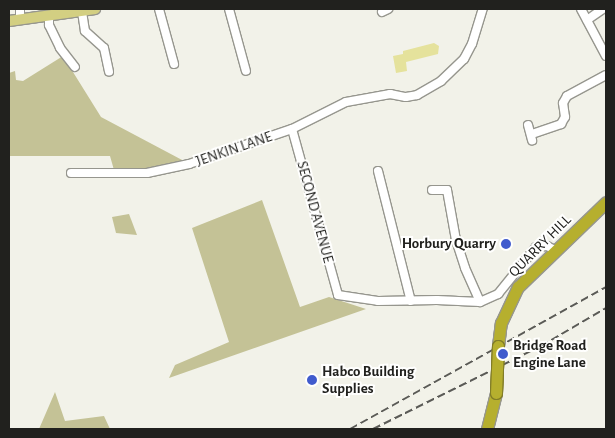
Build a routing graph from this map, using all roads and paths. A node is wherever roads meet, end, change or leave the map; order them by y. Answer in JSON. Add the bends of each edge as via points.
{"nodes":[{"id":1,"x":95,"y":9,"type":"edge"},
{"id":2,"x":159,"y":9,"type":"edge"},
{"id":3,"x":229,"y":9,"type":"edge"},
{"id":4,"x":483,"y":9,"type":"edge"},
{"id":5,"x":581,"y":9,"type":"edge"},
{"id":6,"x":603,"y":9,"type":"edge"},
{"id":7,"x":82,"y":12,"type":"junction"},
{"id":8,"x":20,"y":14,"type":"edge"},
{"id":9,"x":49,"y":16,"type":"junction"},
{"id":10,"x":587,"y":20,"type":"junction"},
{"id":11,"x":9,"y":21,"type":"edge"},
{"id":12,"x":606,"y":56,"type":"edge"},
{"id":13,"x":117,"y":64,"type":"dead end"},
{"id":14,"x":174,"y":64,"type":"dead end"},
{"id":15,"x":75,"y":67,"type":"dead end"},
{"id":16,"x":246,"y":71,"type":"dead end"},
{"id":17,"x":606,"y":75,"type":"edge"},
{"id":18,"x":528,"y":125,"type":"dead end"},
{"id":19,"x":292,"y":129,"type":"junction"},
{"id":20,"x":379,"y":170,"type":"dead end"},
{"id":21,"x":71,"y":173,"type":"dead end"},
{"id":22,"x":432,"y":190,"type":"dead end"},
{"id":23,"x":606,"y":202,"type":"edge"},
{"id":24,"x":556,"y":250,"type":"junction"},
{"id":25,"x":411,"y":302,"type":"junction"},
{"id":26,"x":480,"y":302,"type":"junction"},
{"id":27,"x":487,"y":429,"type":"edge"}],
"edges":[{"from":1,"to":7,"type":"main road"},
{"from":2,"to":14,"type":"street"},
{"from":3,"to":16,"type":"street"},
{"from":4,"to":19,"type":"street","name":"JENKIN LANE","via":[[464,59],[441,82],[417,95],[390,94],[346,102]]},
{"from":5,"to":10,"type":"street"},
{"from":6,"to":10,"type":"street"},
{"from":7,"to":9,"type":"main road"},
{"from":7,"to":13,"type":"street","via":[[85,31],[104,48],[108,68]]},
{"from":8,"to":9,"type":"main road"},
{"from":8,"to":11,"type":"main road"},
{"from":9,"to":15,"type":"street","via":[[49,25],[60,48]]},
{"from":10,"to":12,"type":"street"},
{"from":17,"to":18,"type":"street","via":[[567,96],[561,124],[532,137]]},
{"from":19,"to":21,"type":"street","name":"JENKIN LANE","via":[[190,164],[147,173]]},
{"from":19,"to":25,"type":"street","name":"SECOND AVENUE","via":[[338,295]]},
{"from":20,"to":25,"type":"street"},
{"from":22,"to":26,"type":"street","via":[[447,190],[456,240]]},
{"from":23,"to":24,"type":"highway","name":"QUARRY HILL"},
{"from":24,"to":26,"type":"street","via":[[547,246],[536,247],[498,294]]},
{"from":24,"to":27,"type":"highway","name":"QUARRY HILL","bridge":true,"via":[[518,287],[501,323],[496,393]]},
{"from":25,"to":26,"type":"street"}]}
